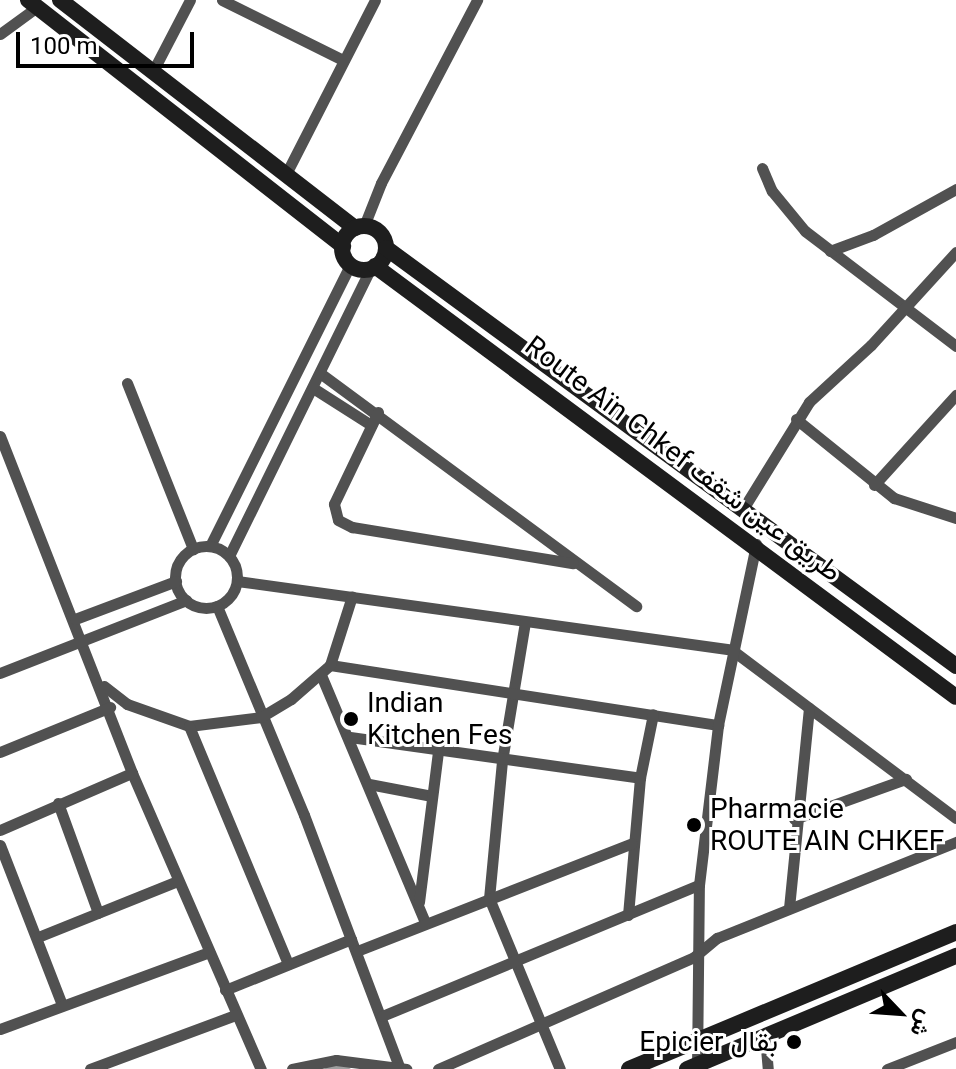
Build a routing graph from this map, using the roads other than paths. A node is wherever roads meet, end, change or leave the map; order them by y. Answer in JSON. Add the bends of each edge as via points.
{"nodes":[{"id":1,"x":60,"y":0,"type":"edge"},
{"id":2,"x":190,"y":0,"type":"edge"},
{"id":3,"x":222,"y":0,"type":"edge"},
{"id":4,"x":375,"y":0,"type":"edge"},
{"id":5,"x":477,"y":0,"type":"edge"},
{"id":6,"x":33,"y":4,"type":"edge"},
{"id":7,"x":0,"y":34,"type":"edge"},
{"id":8,"x":343,"y":60,"type":"junction"},
{"id":9,"x":153,"y":71,"type":"junction"},
{"id":10,"x":762,"y":168,"type":"dead end"},
{"id":11,"x":287,"y":172,"type":"junction"},
{"id":12,"x":956,"y":189,"type":"edge"},
{"id":13,"x":360,"y":227,"type":"junction"},
{"id":14,"x":343,"y":246,"type":"junction"},
{"id":15,"x":386,"y":248,"type":"junction"},
{"id":16,"x":830,"y":251,"type":"junction"},
{"id":17,"x":956,"y":252,"type":"edge"},
{"id":18,"x":350,"y":265,"type":"junction"},
{"id":19,"x":373,"y":268,"type":"junction"},
{"id":20,"x":906,"y":309,"type":"junction"},
{"id":21,"x":956,"y":346,"type":"edge"},
{"id":22,"x":320,"y":373,"type":"junction"},
{"id":23,"x":127,"y":383,"type":"dead end"},
{"id":24,"x":313,"y":388,"type":"junction"},
{"id":25,"x":956,"y":395,"type":"edge"},
{"id":26,"x":378,"y":412,"type":"junction"},
{"id":27,"x":796,"y":419,"type":"junction"},
{"id":28,"x":371,"y":425,"type":"junction"},
{"id":29,"x":0,"y":436,"type":"edge"},
{"id":30,"x":874,"y":485,"type":"junction"},
{"id":31,"x":743,"y":509,"type":"junction"},
{"id":32,"x":956,"y":518,"type":"edge"},
{"id":33,"x":756,"y":544,"type":"junction"},
{"id":34,"x":210,"y":546,"type":"junction"},
{"id":35,"x":193,"y":549,"type":"junction"},
{"id":36,"x":229,"y":556,"type":"junction"},
{"id":37,"x":575,"y":564,"type":"junction"},
{"id":38,"x":176,"y":581,"type":"junction"},
{"id":39,"x":237,"y":581,"type":"junction"},
{"id":40,"x":352,"y":596,"type":"junction"},
{"id":41,"x":186,"y":600,"type":"junction"},
{"id":42,"x":217,"y":606,"type":"junction"},
{"id":43,"x":636,"y":606,"type":"dead end"},
{"id":44,"x":75,"y":619,"type":"junction"},
{"id":45,"x":525,"y":622,"type":"junction"},
{"id":46,"x":81,"y":640,"type":"junction"},
{"id":47,"x":732,"y":650,"type":"junction"},
{"id":48,"x":330,"y":665,"type":"junction"},
{"id":49,"x":956,"y":666,"type":"edge"},
{"id":50,"x":0,"y":673,"type":"edge"},
{"id":51,"x":321,"y":675,"type":"junction"},
{"id":52,"x":102,"y":685,"type":"junction"},
{"id":53,"x":514,"y":693,"type":"junction"},
{"id":54,"x":956,"y":697,"type":"edge"},
{"id":55,"x":110,"y":707,"type":"junction"},
{"id":56,"x":809,"y":708,"type":"junction"},
{"id":57,"x":653,"y":714,"type":"junction"},
{"id":58,"x":261,"y":717,"type":"junction"},
{"id":59,"x":718,"y":725,"type":"junction"},
{"id":60,"x":189,"y":726,"type":"junction"},
{"id":61,"x":350,"y":737,"type":"junction"},
{"id":62,"x":438,"y":751,"type":"junction"},
{"id":63,"x":0,"y":752,"type":"edge"},
{"id":64,"x":502,"y":761,"type":"junction"},
{"id":65,"x":132,"y":773,"type":"junction"},
{"id":66,"x":640,"y":778,"type":"junction"},
{"id":67,"x":906,"y":779,"type":"junction"},
{"id":68,"x":369,"y":784,"type":"junction"},
{"id":69,"x":432,"y":796,"type":"junction"},
{"id":70,"x":58,"y":803,"type":"junction"},
{"id":71,"x":956,"y":818,"type":"edge"},
{"id":72,"x":794,"y":819,"type":"junction"},
{"id":73,"x":0,"y":830,"type":"edge"},
{"id":74,"x":956,"y":842,"type":"edge"},
{"id":75,"x":632,"y":843,"type":"junction"},
{"id":76,"x":0,"y":845,"type":"edge"},
{"id":77,"x":177,"y":881,"type":"junction"},
{"id":78,"x":699,"y":885,"type":"junction"},
{"id":79,"x":489,"y":898,"type":"junction"},
{"id":80,"x":419,"y":905,"type":"junction"},
{"id":81,"x":789,"y":908,"type":"junction"},
{"id":82,"x":98,"y":913,"type":"junction"},
{"id":83,"x":628,"y":915,"type":"junction"},
{"id":84,"x":425,"y":923,"type":"junction"},
{"id":85,"x":956,"y":932,"type":"edge"},
{"id":86,"x":38,"y":937,"type":"junction"},
{"id":87,"x":351,"y":939,"type":"junction"},
{"id":88,"x":357,"y":951,"type":"junction"},
{"id":89,"x":209,"y":952,"type":"junction"},
{"id":90,"x":956,"y":956,"type":"edge"},
{"id":91,"x":694,"y":957,"type":"junction"},
{"id":92,"x":517,"y":963,"type":"junction"},
{"id":93,"x":288,"y":964,"type":"junction"},
{"id":94,"x":225,"y":990,"type":"junction"},
{"id":95,"x":62,"y":1005,"type":"junction"},
{"id":96,"x":235,"y":1015,"type":"junction"},
{"id":97,"x":382,"y":1016,"type":"junction"},
{"id":98,"x":543,"y":1023,"type":"junction"},
{"id":99,"x":0,"y":1029,"type":"edge"},
{"id":100,"x":765,"y":1037,"type":"junction"},
{"id":101,"x":695,"y":1042,"type":"junction"},
{"id":102,"x":956,"y":1042,"type":"edge"},
{"id":103,"x":403,"y":1067,"type":"edge"},
{"id":104,"x":694,"y":1068,"type":"edge"},
{"id":105,"x":90,"y":1069,"type":"edge"},
{"id":106,"x":261,"y":1069,"type":"edge"},
{"id":107,"x":292,"y":1069,"type":"edge"},
{"id":108,"x":438,"y":1069,"type":"edge"},
{"id":109,"x":560,"y":1069,"type":"edge"},
{"id":110,"x":629,"y":1069,"type":"edge"},
{"id":111,"x":768,"y":1069,"type":"edge"},
{"id":112,"x":887,"y":1069,"type":"edge"}],
"edges":[{"from":1,"to":9,"type":"main road"},
{"from":2,"to":9,"type":"street"},
{"from":3,"to":8,"type":"street"},
{"from":4,"to":8,"type":"street"},
{"from":5,"to":13,"type":"street"},
{"from":6,"to":7,"type":"street"},
{"from":6,"to":14,"type":"main road"},
{"from":8,"to":11,"type":"street"},
{"from":9,"to":11,"type":"main road"},
{"from":10,"to":16,"type":"street","via":[[784,210]]},
{"from":11,"to":13,"type":"main road"},
{"from":12,"to":16,"type":"street","via":[[873,235]]},
{"from":13,"to":14,"type":"main road"},
{"from":13,"to":15,"type":"main road","via":[[381,233]]},
{"from":14,"to":18,"type":"main road"},
{"from":15,"to":19,"type":"main road"},
{"from":15,"to":31,"type":"main road","name":"Route Aïn Chkef طريق عين شقف"},
{"from":16,"to":20,"type":"street"},
{"from":17,"to":20,"type":"street"},
{"from":18,"to":19,"type":"main road"},
{"from":18,"to":34,"type":"street"},
{"from":19,"to":22,"type":"street"},
{"from":19,"to":33,"type":"main road","name":"Route Aïn Chkef طريق عين شقف"},
{"from":20,"to":21,"type":"street"},
{"from":20,"to":27,"type":"street"},
{"from":22,"to":24,"type":"street"},
{"from":22,"to":26,"type":"street"},
{"from":23,"to":35,"type":"street"},
{"from":24,"to":28,"type":"street"},
{"from":24,"to":36,"type":"street"},
{"from":25,"to":30,"type":"street"},
{"from":26,"to":28,"type":"street"},
{"from":26,"to":37,"type":"street"},
{"from":27,"to":30,"type":"street"},
{"from":27,"to":31,"type":"street"},
{"from":28,"to":37,"type":"street","via":[[334,504],[338,520],[352,527]]},
{"from":29,"to":44,"type":"street"},
{"from":30,"to":32,"type":"street","via":[[912,506]]},
{"from":31,"to":49,"type":"main road","name":"Route Aïn Chkef طريق عين شقف"},
{"from":33,"to":47,"type":"street"},
{"from":33,"to":54,"type":"main road","name":"Route Aïn Chkef طريق عين شقف"},
{"from":34,"to":35,"type":"street"},
{"from":34,"to":36,"type":"street"},
{"from":35,"to":38,"type":"street","via":[[178,564]]},
{"from":36,"to":39,"type":"street"},
{"from":37,"to":43,"type":"street"},
{"from":38,"to":41,"type":"street"},
{"from":38,"to":44,"type":"street"},
{"from":39,"to":40,"type":"street"},
{"from":39,"to":42,"type":"street","via":[[232,595]]},
{"from":40,"to":45,"type":"street"},
{"from":40,"to":48,"type":"street"},
{"from":41,"to":42,"type":"street","via":[[198,607]]},
{"from":41,"to":46,"type":"street"},
{"from":42,"to":58,"type":"street"},
{"from":44,"to":46,"type":"street"},
{"from":45,"to":47,"type":"street"},
{"from":45,"to":53,"type":"street"},
{"from":46,"to":50,"type":"street"},
{"from":46,"to":52,"type":"street"},
{"from":47,"to":56,"type":"street"},
{"from":47,"to":59,"type":"street"},
{"from":48,"to":51,"type":"street"},
{"from":48,"to":53,"type":"street"},
{"from":51,"to":58,"type":"street"},
{"from":51,"to":61,"type":"street"},
{"from":52,"to":55,"type":"street"},
{"from":52,"to":60,"type":"street","via":[[127,704]]},
{"from":53,"to":57,"type":"street"},
{"from":53,"to":64,"type":"street"},
{"from":55,"to":63,"type":"street"},
{"from":55,"to":65,"type":"street"},
{"from":56,"to":67,"type":"street"},
{"from":56,"to":72,"type":"street"},
{"from":57,"to":59,"type":"street"},
{"from":57,"to":66,"type":"street"},
{"from":58,"to":60,"type":"street"},
{"from":58,"to":87,"type":"street"},
{"from":59,"to":78,"type":"street"},
{"from":60,"to":93,"type":"street"},
{"from":61,"to":62,"type":"street"},
{"from":61,"to":68,"type":"street"},
{"from":62,"to":64,"type":"street"},
{"from":62,"to":69,"type":"street"},
{"from":64,"to":66,"type":"street"},
{"from":64,"to":79,"type":"street"},
{"from":65,"to":70,"type":"street"},
{"from":65,"to":77,"type":"street"},
{"from":66,"to":75,"type":"street"},
{"from":67,"to":71,"type":"street"},
{"from":67,"to":72,"type":"street"},
{"from":68,"to":69,"type":"street"},
{"from":68,"to":80,"type":"street"},
{"from":69,"to":80,"type":"street"},
{"from":70,"to":73,"type":"street"},
{"from":70,"to":82,"type":"street"},
{"from":72,"to":81,"type":"street"},
{"from":74,"to":81,"type":"street"},
{"from":75,"to":79,"type":"street"},
{"from":75,"to":83,"type":"street"},
{"from":76,"to":86,"type":"street"},
{"from":77,"to":82,"type":"street"},
{"from":77,"to":89,"type":"street"},
{"from":78,"to":83,"type":"street"},
{"from":78,"to":91,"type":"street"},
{"from":79,"to":84,"type":"street"},
{"from":79,"to":92,"type":"street"},
{"from":80,"to":84,"type":"street"},
{"from":81,"to":91,"type":"street","via":[[717,938]]},
{"from":82,"to":86,"type":"street"},
{"from":83,"to":92,"type":"street"},
{"from":84,"to":88,"type":"street"},
{"from":85,"to":101,"type":"main road"},
{"from":86,"to":95,"type":"street"},
{"from":87,"to":88,"type":"street"},
{"from":87,"to":93,"type":"street"},
{"from":88,"to":97,"type":"street"},
{"from":89,"to":94,"type":"street"},
{"from":89,"to":95,"type":"street"},
{"from":90,"to":100,"type":"main road"},
{"from":91,"to":98,"type":"street"},
{"from":91,"to":101,"type":"street"},
{"from":92,"to":97,"type":"street"},
{"from":92,"to":98,"type":"street"},
{"from":93,"to":94,"type":"street"},
{"from":94,"to":96,"type":"street"},
{"from":95,"to":99,"type":"street"},
{"from":96,"to":105,"type":"street"},
{"from":96,"to":106,"type":"street"},
{"from":97,"to":103,"type":"street"},
{"from":98,"to":108,"type":"street"},
{"from":98,"to":109,"type":"street"},
{"from":100,"to":104,"type":"main road"},
{"from":100,"to":111,"type":"street"},
{"from":101,"to":104,"type":"street"},
{"from":101,"to":110,"type":"main road"},
{"from":102,"to":112,"type":"street"},
{"from":103,"to":107,"type":"street","via":[[336,1060]]}]}
